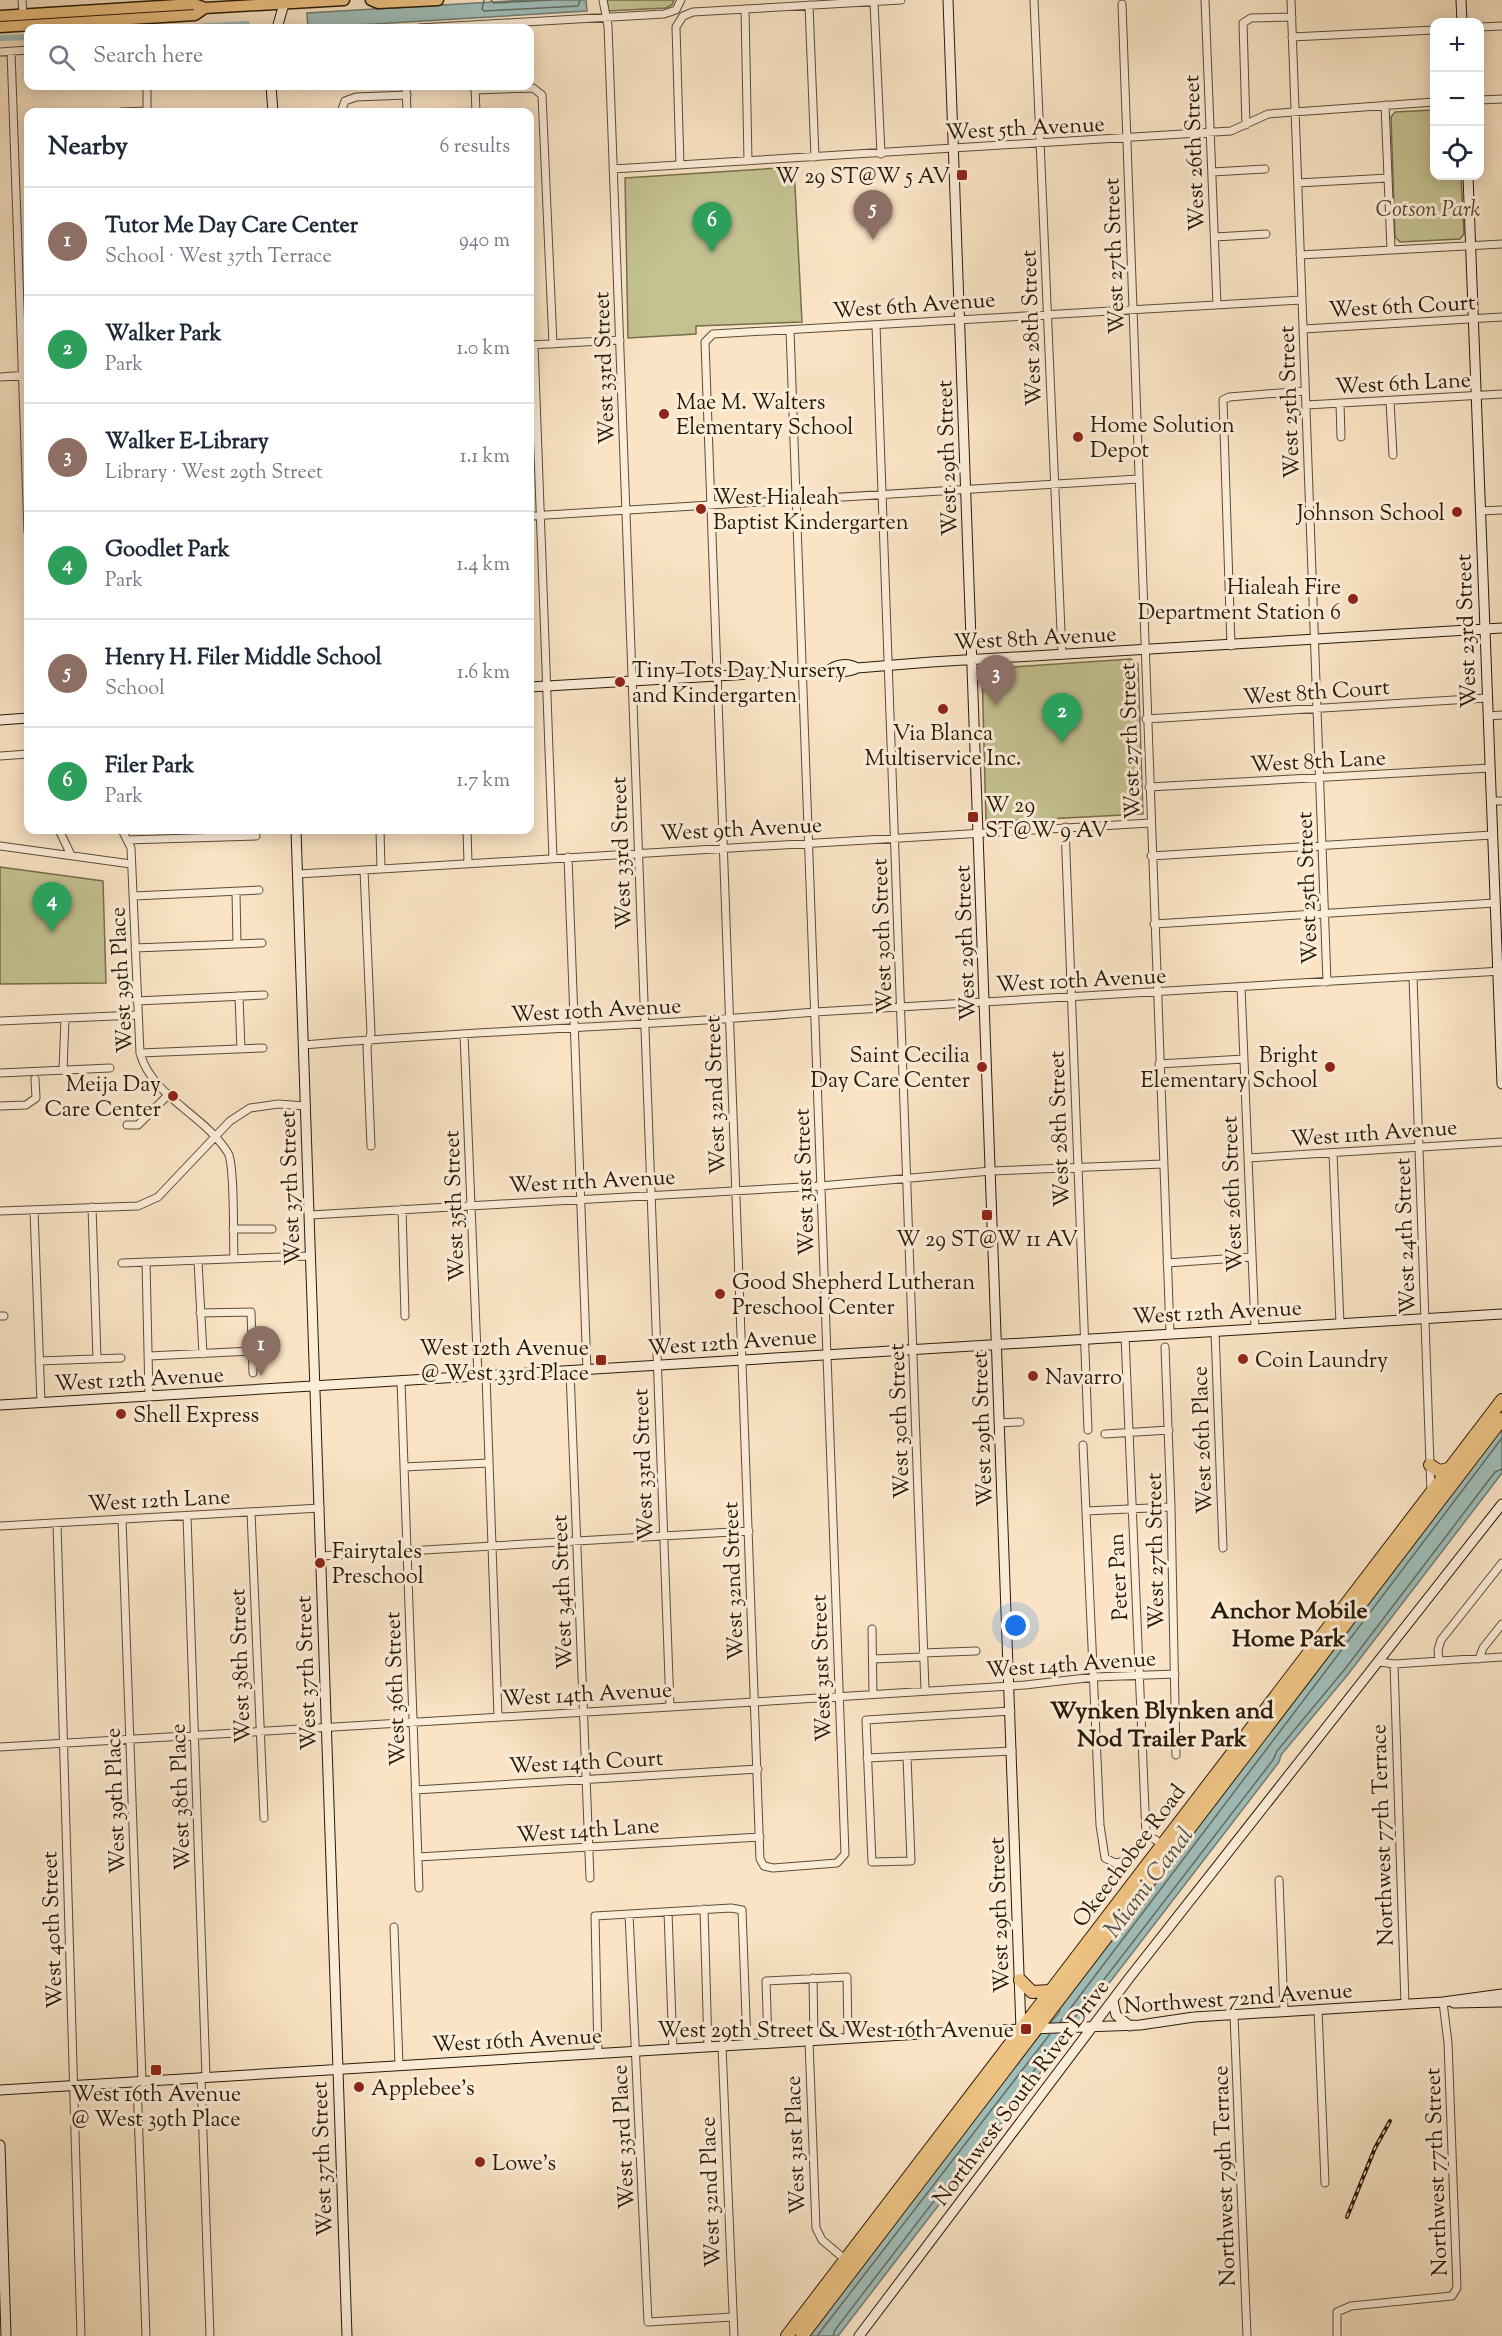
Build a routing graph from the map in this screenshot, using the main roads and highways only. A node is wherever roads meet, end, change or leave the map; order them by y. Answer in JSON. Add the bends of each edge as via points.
{"nodes":[{"id":1,"x":344,"y":0,"type":"edge"},
{"id":2,"x":371,"y":0,"type":"edge"},
{"id":3,"x":438,"y":0,"type":"edge"},
{"id":4,"x":284,"y":2,"type":"edge"},
{"id":5,"x":153,"y":3,"type":"edge"},
{"id":6,"x":220,"y":4,"type":"edge"},
{"id":7,"x":205,"y":8,"type":"junction"},
{"id":8,"x":0,"y":16,"type":"edge"},
{"id":9,"x":144,"y":18,"type":"junction"},
{"id":10,"x":48,"y":24,"type":"edge"},
{"id":11,"x":24,"y":26,"type":"edge"},
{"id":12,"x":0,"y":27,"type":"edge"},
{"id":13,"x":1502,"y":1400,"type":"edge"},
{"id":14,"x":1502,"y":1419,"type":"edge"},
{"id":15,"x":1430,"y":1465,"type":"road end"},
{"id":16,"x":1449,"y":1469,"type":"junction"},
{"id":17,"x":1431,"y":1493,"type":"junction"},
{"id":18,"x":1424,"y":1521,"type":"junction"},
{"id":19,"x":1020,"y":1980,"type":"road end"},
{"id":20,"x":1050,"y":1991,"type":"junction"},
{"id":21,"x":850,"y":2263,"type":"junction"},
{"id":22,"x":787,"y":2336,"type":"edge"},
{"id":23,"x":802,"y":2336,"type":"edge"}],
"edges":[{"from":1,"to":4,"type":"main road"},
{"from":2,"to":3,"type":"main road"},
{"from":4,"to":6,"type":"main road"},
{"from":5,"to":7,"type":"main road"},
{"from":5,"to":8,"type":"main road"},
{"from":5,"to":9,"type":"main road","via":[[150,14]]},
{"from":6,"to":7,"type":"main road"},
{"from":7,"to":9,"type":"main road","via":[[195,15]]},
{"from":9,"to":10,"type":"main road"},
{"from":11,"to":12,"type":"main road"},
{"from":13,"to":16,"type":"highway","name":"Okeechobee Road"},
{"from":14,"to":18,"type":"highway","name":"Okeechobee Road"},
{"from":15,"to":16,"type":"highway","via":[[1439,1471]]},
{"from":16,"to":17,"type":"highway","name":"Okeechobee Road"},
{"from":17,"to":18,"type":"highway"},
{"from":17,"to":20,"type":"highway","name":"Okeechobee Road"},
{"from":18,"to":21,"type":"highway","name":"Okeechobee Road","via":[[1041,2029]]},
{"from":19,"to":20,"type":"highway","via":[[1032,1992]]},
{"from":20,"to":21,"type":"highway","name":"Okeechobee Road"},
{"from":21,"to":22,"type":"highway","name":"Okeechobee Road"},
{"from":21,"to":23,"type":"highway","name":"Okeechobee Road"}]}
